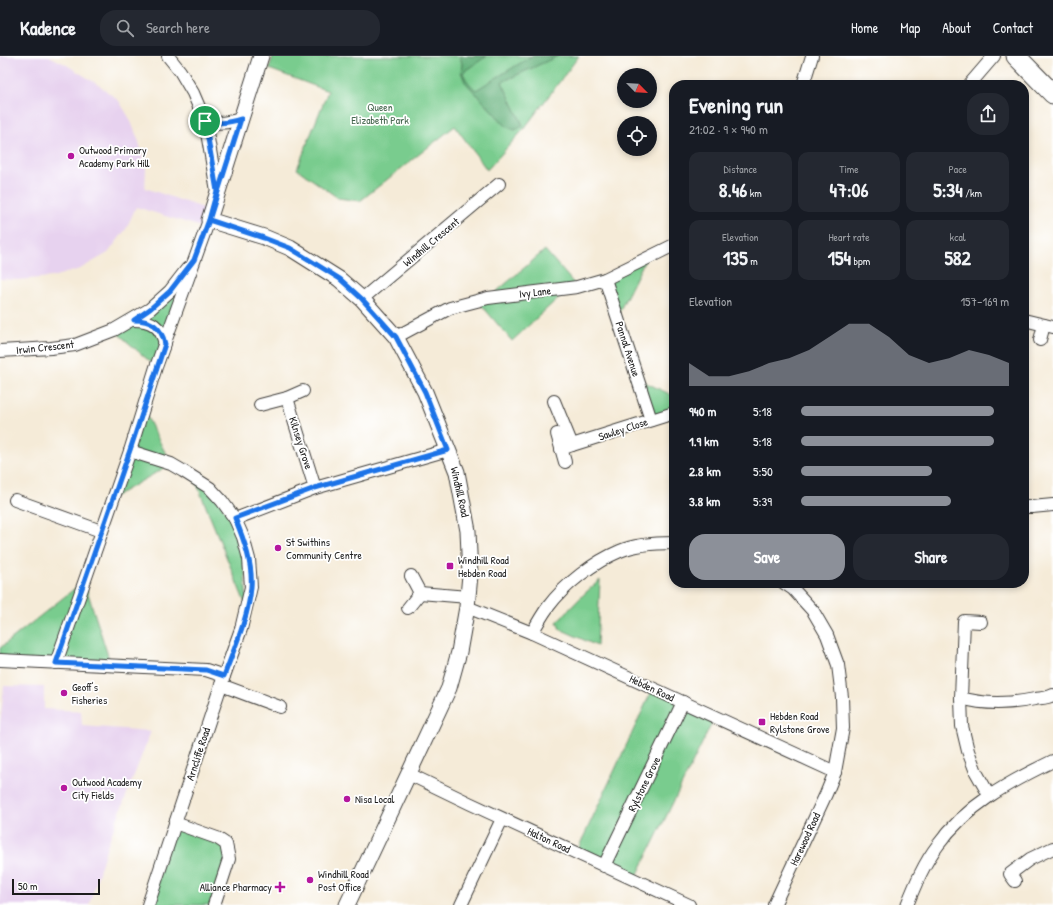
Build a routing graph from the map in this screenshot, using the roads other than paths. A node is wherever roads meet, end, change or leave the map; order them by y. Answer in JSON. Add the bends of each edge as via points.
{"nodes":[{"id":1,"x":168,"y":56,"type":"edge"},
{"id":2,"x":261,"y":56,"type":"edge"},
{"id":3,"x":812,"y":56,"type":"edge"},
{"id":4,"x":994,"y":56,"type":"edge"},
{"id":5,"x":1016,"y":56,"type":"edge"},
{"id":6,"x":1025,"y":56,"type":"edge"},
{"id":7,"x":805,"y":80,"type":"edge"},
{"id":8,"x":973,"y":80,"type":"edge"},
{"id":9,"x":1048,"y":89,"type":"edge"},
{"id":10,"x":241,"y":119,"type":"junction"},
{"id":11,"x":205,"y":121,"type":"junction"},
{"id":12,"x":500,"y":184,"type":"dead end"},
{"id":13,"x":217,"y":191,"type":"junction"},
{"id":14,"x":209,"y":220,"type":"junction"},
{"id":15,"x":669,"y":247,"type":"edge"},
{"id":16,"x":194,"y":260,"type":"junction"},
{"id":17,"x":605,"y":279,"type":"junction"},
{"id":18,"x":362,"y":299,"type":"junction"},
{"id":19,"x":134,"y":320,"type":"junction"},
{"id":20,"x":1029,"y":321,"type":"edge"},
{"id":21,"x":1048,"y":326,"type":"edge"},
{"id":22,"x":396,"y":337,"type":"junction"},
{"id":23,"x":1040,"y":340,"type":"dead end"},
{"id":24,"x":165,"y":344,"type":"junction"},
{"id":25,"x":0,"y":351,"type":"edge"},
{"id":26,"x":302,"y":391,"type":"dead end"},
{"id":27,"x":287,"y":398,"type":"junction"},
{"id":28,"x":554,"y":401,"type":"dead end"},
{"id":29,"x":260,"y":405,"type":"dead end"},
{"id":30,"x":669,"y":414,"type":"edge"},
{"id":31,"x":651,"y":420,"type":"junction"},
{"id":32,"x":557,"y":434,"type":"dead end"},
{"id":33,"x":567,"y":447,"type":"junction"},
{"id":34,"x":130,"y":450,"type":"junction"},
{"id":35,"x":448,"y":450,"type":"junction"},
{"id":36,"x":565,"y":462,"type":"dead end"},
{"id":37,"x":315,"y":488,"type":"junction"},
{"id":38,"x":15,"y":500,"type":"dead end"},
{"id":39,"x":1053,"y":505,"type":"edge"},
{"id":40,"x":1029,"y":508,"type":"edge"},
{"id":41,"x":235,"y":518,"type":"junction"},
{"id":42,"x":101,"y":531,"type":"junction"},
{"id":43,"x":669,"y":543,"type":"edge"},
{"id":44,"x":411,"y":576,"type":"dead end"},
{"id":45,"x":792,"y":588,"type":"edge"},
{"id":46,"x":420,"y":593,"type":"junction"},
{"id":47,"x":467,"y":602,"type":"junction"},
{"id":48,"x":408,"y":608,"type":"dead end"},
{"id":49,"x":981,"y":622,"type":"dead end"},
{"id":50,"x":532,"y":633,"type":"junction"},
{"id":51,"x":0,"y":660,"type":"edge"},
{"id":52,"x":56,"y":663,"type":"junction"},
{"id":53,"x":222,"y":681,"type":"junction"},
{"id":54,"x":1053,"y":695,"type":"edge"},
{"id":55,"x":961,"y":698,"type":"junction"},
{"id":56,"x":683,"y":702,"type":"junction"},
{"id":57,"x":280,"y":707,"type":"dead end"},
{"id":58,"x":1053,"y":761,"type":"edge"},
{"id":59,"x":835,"y":772,"type":"junction"},
{"id":60,"x":410,"y":774,"type":"junction"},
{"id":61,"x":989,"y":795,"type":"junction"},
{"id":62,"x":502,"y":819,"type":"junction"},
{"id":63,"x":175,"y":823,"type":"junction"},
{"id":64,"x":1053,"y":848,"type":"edge"},
{"id":65,"x":604,"y":866,"type":"junction"},
{"id":66,"x":1015,"y":881,"type":"dead end"},
{"id":67,"x":148,"y":905,"type":"edge"},
{"id":68,"x":214,"y":905,"type":"edge"},
{"id":69,"x":347,"y":905,"type":"edge"},
{"id":70,"x":461,"y":905,"type":"edge"},
{"id":71,"x":689,"y":905,"type":"edge"},
{"id":72,"x":774,"y":905,"type":"edge"},
{"id":73,"x":907,"y":905,"type":"edge"}],
"edges":[{"from":1,"to":11,"type":"street","via":[[193,93]]},
{"from":2,"to":10,"type":"street"},
{"from":3,"to":7,"type":"street"},
{"from":4,"to":8,"type":"street"},
{"from":5,"to":9,"type":"main road"},
{"from":6,"to":9,"type":"main road"},
{"from":10,"to":11,"type":"street","via":[[217,124]]},
{"from":10,"to":13,"type":"street"},
{"from":11,"to":13,"type":"street"},
{"from":12,"to":18,"type":"street","name":"Windhill Crescent"},
{"from":13,"to":14,"type":"street"},
{"from":14,"to":16,"type":"street"},
{"from":14,"to":18,"type":"street","name":"Windhill Road","via":[[290,248],[340,279]]},
{"from":15,"to":17,"type":"street","name":"Ivy Lane"},
{"from":16,"to":19,"type":"street","name":"Irwin Crescent","via":[[170,291]]},
{"from":16,"to":24,"type":"street"},
{"from":17,"to":22,"type":"street","name":"Ivy Lane","via":[[568,289],[477,300],[450,308]]},
{"from":17,"to":31,"type":"street","name":"Pannal Avenue"},
{"from":18,"to":22,"type":"street","name":"Windhill Road"},
{"from":19,"to":24,"type":"street","via":[[143,320],[157,327],[163,334]]},
{"from":19,"to":25,"type":"street","name":"Irwin Crescent","via":[[75,345]]},
{"from":20,"to":21,"type":"street"},
{"from":21,"to":23,"type":"street"},
{"from":22,"to":35,"type":"street","name":"Windhill Road","via":[[425,392]]},
{"from":24,"to":34,"type":"street"},
{"from":26,"to":27,"type":"street"},
{"from":27,"to":29,"type":"street"},
{"from":27,"to":37,"type":"street","name":"Kilnsey Grove"},
{"from":28,"to":33,"type":"street"},
{"from":30,"to":31,"type":"street","name":"Sawley Close"},
{"from":31,"to":33,"type":"street","name":"Sawley Close"},
{"from":32,"to":33,"type":"street"},
{"from":33,"to":36,"type":"street"},
{"from":34,"to":41,"type":"street","name":"Arncliffe Road","via":[[170,464],[194,477],[210,488]]},
{"from":34,"to":42,"type":"street"},
{"from":35,"to":37,"type":"street"},
{"from":35,"to":47,"type":"street","name":"Windhill Road","via":[[457,472],[468,531],[470,575]]},
{"from":37,"to":41,"type":"street"},
{"from":38,"to":42,"type":"street"},
{"from":39,"to":40,"type":"street"},
{"from":41,"to":53,"type":"street","name":"Arncliffe Road","via":[[249,559],[251,587],[241,629]]},
{"from":42,"to":52,"type":"street"},
{"from":43,"to":50,"type":"street","via":[[621,550],[592,566],[548,606]]},
{"from":44,"to":46,"type":"street"},
{"from":45,"to":59,"type":"street","name":"Harewood Road","via":[[813,611],[827,635],[838,665],[844,728]]},
{"from":46,"to":47,"type":"street"},
{"from":46,"to":48,"type":"street"},
{"from":47,"to":50,"type":"street","name":"Hebden Road"},
{"from":47,"to":60,"type":"street","name":"Windhill Road","via":[[460,652],[449,688]]},
{"from":49,"to":55,"type":"street","via":[[964,621]]},
{"from":50,"to":56,"type":"street","name":"Hebden Road"},
{"from":51,"to":52,"type":"street"},
{"from":52,"to":53,"type":"street","via":[[206,670]]},
{"from":53,"to":57,"type":"street"},
{"from":53,"to":63,"type":"street","name":"Arncliffe Road"},
{"from":54,"to":55,"type":"street","via":[[1002,704],[973,702]]},
{"from":55,"to":61,"type":"street","via":[[962,726],[968,751]]},
{"from":56,"to":59,"type":"street","name":"Hebden Road"},
{"from":56,"to":65,"type":"street","name":"Rylstone Grove"},
{"from":58,"to":61,"type":"street"},
{"from":59,"to":72,"type":"street","name":"Harewood Road"},
{"from":60,"to":62,"type":"street","name":"Halton Road"},
{"from":60,"to":69,"type":"street","name":"Windhill Road"},
{"from":61,"to":73,"type":"street","via":[[962,817],[937,846]]},
{"from":62,"to":65,"type":"street","name":"Halton Road"},
{"from":62,"to":70,"type":"street"},
{"from":63,"to":67,"type":"street","name":"Arncliffe Road"},
{"from":63,"to":68,"type":"street","via":[[217,838],[226,844],[229,859]]},
{"from":64,"to":66,"type":"street","via":[[1030,859],[1010,874]]},
{"from":65,"to":71,"type":"street","name":"Halton Road"}]}
